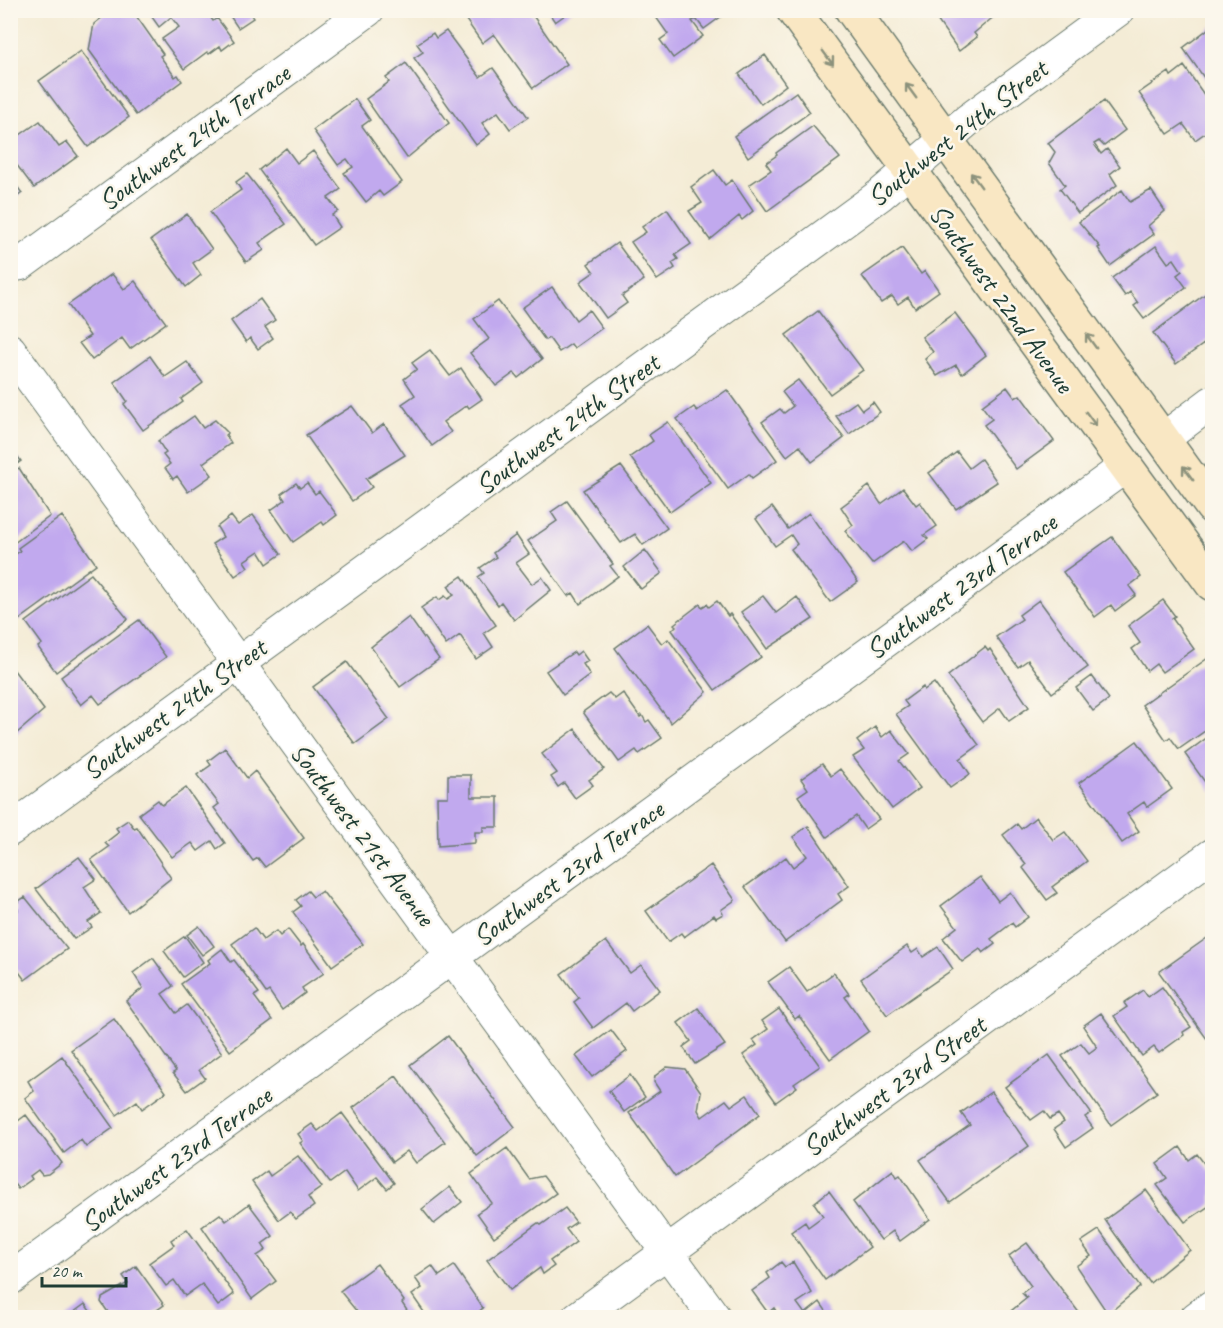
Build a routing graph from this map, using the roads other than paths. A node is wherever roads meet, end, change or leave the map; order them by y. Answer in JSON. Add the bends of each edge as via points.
{"nodes":[{"id":1,"x":368,"y":10,"type":"edge"},
{"id":2,"x":793,"y":10,"type":"edge"},
{"id":3,"x":852,"y":10,"type":"edge"},
{"id":4,"x":1118,"y":10,"type":"edge"},
{"id":5,"x":945,"y":138,"type":"junction"},
{"id":6,"x":908,"y":169,"type":"junction"},
{"id":7,"x":14,"y":270,"type":"edge"},
{"id":8,"x":10,"y":350,"type":"edge"},
{"id":9,"x":1212,"y":402,"type":"edge"},
{"id":10,"x":1163,"y":439,"type":"junction"},
{"id":11,"x":1126,"y":466,"type":"junction"},
{"id":12,"x":1212,"y":507,"type":"edge"},
{"id":13,"x":1212,"y":584,"type":"edge"},
{"id":14,"x":238,"y":663,"type":"junction"},
{"id":15,"x":10,"y":830,"type":"edge"},
{"id":16,"x":1212,"y":855,"type":"edge"},
{"id":17,"x":453,"y":956,"type":"junction"},
{"id":18,"x":667,"y":1252,"type":"junction"},
{"id":19,"x":10,"y":1279,"type":"edge"},
{"id":20,"x":1212,"y":1306,"type":"edge"},
{"id":21,"x":577,"y":1317,"type":"edge"},
{"id":22,"x":715,"y":1317,"type":"edge"},
{"id":23,"x":1196,"y":1317,"type":"edge"}],
"edges":[{"from":1,"to":7,"type":"street","name":"Southwest 24th Terrace"},
{"from":2,"to":6,"type":"main road","name":"Southwest 22nd Avenue","one_way":true},
{"from":5,"to":3,"type":"main road","name":"Southwest 22nd Avenue","one_way":true},
{"from":4,"to":5,"type":"street","name":"Southwest 24th Street"},
{"from":5,"to":6,"type":"street","name":"Southwest 24th Street"},
{"from":10,"to":5,"type":"main road","name":"Southwest 22nd Avenue","one_way":true},
{"from":6,"to":11,"type":"main road","name":"Southwest 22nd Avenue","one_way":true},
{"from":6,"to":14,"type":"street","name":"Southwest 24th Street","via":[[871,202]]},
{"from":8,"to":14,"type":"street","name":"Southwest 21st Avenue"},
{"from":9,"to":10,"type":"street"},
{"from":10,"to":11,"type":"main road"},
{"from":12,"to":10,"type":"main road","name":"Southwest 22nd Avenue","one_way":true},
{"from":11,"to":13,"type":"main road","name":"Southwest 22nd Avenue"},
{"from":11,"to":17,"type":"street","name":"Southwest 23rd Terrace"},
{"from":14,"to":15,"type":"street","name":"Southwest 24th Street"},
{"from":14,"to":17,"type":"street","name":"Southwest 21st Avenue"},
{"from":16,"to":18,"type":"street","name":"Southwest 23rd Street"},
{"from":17,"to":18,"type":"street","name":"Southwest 21st Avenue"},
{"from":17,"to":19,"type":"street","name":"Southwest 23rd Terrace"},
{"from":18,"to":21,"type":"street","name":"Southwest 23rd Street"},
{"from":18,"to":22,"type":"street","name":"Southwest 21st Avenue"},
{"from":20,"to":23,"type":"street"}]}
